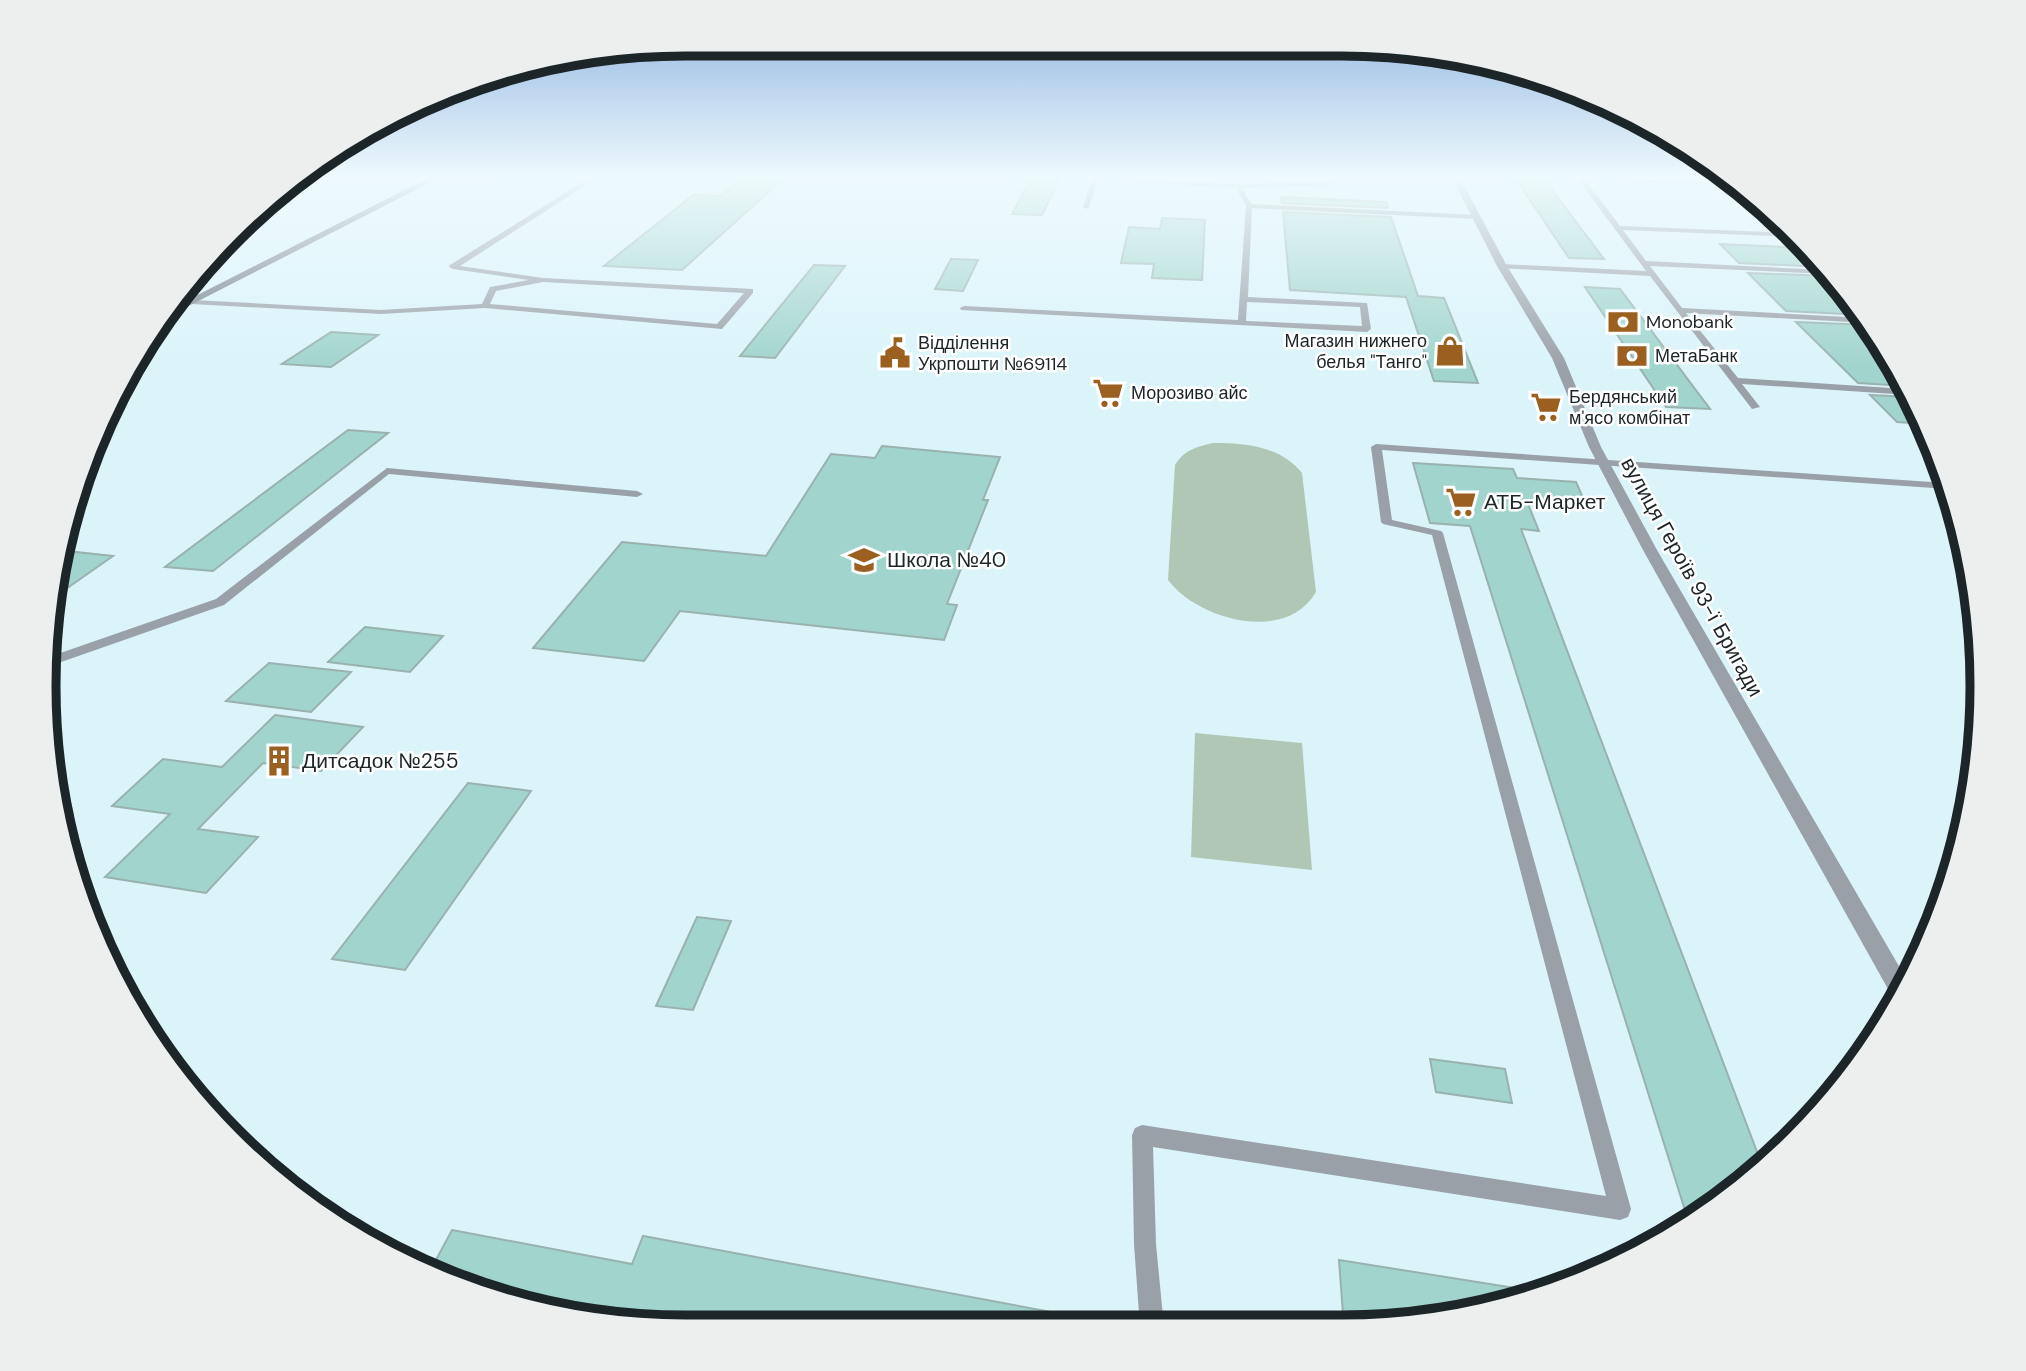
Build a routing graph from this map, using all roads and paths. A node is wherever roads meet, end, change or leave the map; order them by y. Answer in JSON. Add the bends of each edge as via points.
{"nodes":[{"id":1,"x":309,"y":242,"type":"edge"},
{"id":2,"x":493,"y":242,"type":"edge"},
{"id":3,"x":1246,"y":242,"type":"edge"},
{"id":4,"x":1490,"y":242,"type":"edge"},
{"id":5,"x":1628,"y":242,"type":"edge"},
{"id":6,"x":1644,"y":263,"type":"junction"},
{"id":7,"x":1502,"y":266,"type":"junction"},
{"id":8,"x":1815,"y":271,"type":"edge"},
{"id":9,"x":1652,"y":275,"type":"junction"},
{"id":10,"x":543,"y":281,"type":"junction"},
{"id":11,"x":1242,"y":299,"type":"junction"},
{"id":12,"x":187,"y":301,"type":"edge"},
{"id":13,"x":193,"y":301,"type":"junction"},
{"id":14,"x":183,"y":306,"type":"edge"},
{"id":15,"x":485,"y":306,"type":"junction"},
{"id":16,"x":964,"y":308,"type":"dead end"},
{"id":17,"x":1680,"y":310,"type":"junction"},
{"id":18,"x":1853,"y":320,"type":"edge"},
{"id":19,"x":1242,"y":323,"type":"junction"},
{"id":20,"x":1735,"y":381,"type":"junction"},
{"id":21,"x":1897,"y":391,"type":"edge"},
{"id":22,"x":1755,"y":407,"type":"dead end"},
{"id":23,"x":1605,"y":461,"type":"junction"},
{"id":24,"x":1938,"y":485,"type":"edge"},
{"id":25,"x":637,"y":494,"type":"dead end"},
{"id":26,"x":57,"y":659,"type":"edge"},
{"id":27,"x":1896,"y":982,"type":"edge"},
{"id":28,"x":1151,"y":1315,"type":"edge"}],
"edges":[{"from":1,"to":13,"type":"main road"},
{"from":2,"to":10,"type":"lane","via":[[453,267]]},
{"from":3,"to":11,"type":"lane"},
{"from":4,"to":7,"type":"street","name":"вулиця Героїв 93-ї Бригади"},
{"from":5,"to":6,"type":"lane"},
{"from":6,"to":8,"type":"lane"},
{"from":6,"to":9,"type":"lane"},
{"from":7,"to":9,"type":"lane"},
{"from":7,"to":23,"type":"street","name":"вулиця Героїв 93-ї Бригади","via":[[1558,358]]},
{"from":9,"to":17,"type":"lane"},
{"from":10,"to":15,"type":"lane","via":[[493,289]]},
{"from":10,"to":15,"type":"lane","via":[[750,291],[719,327]]},
{"from":11,"to":19,"type":"lane"},
{"from":11,"to":19,"type":"lane","via":[[1364,305],[1367,329]]},
{"from":12,"to":13,"type":"lane"},
{"from":13,"to":14,"type":"main road"},
{"from":13,"to":15,"type":"lane","via":[[381,312]]},
{"from":16,"to":19,"type":"lane"},
{"from":17,"to":18,"type":"lane"},
{"from":17,"to":20,"type":"lane"},
{"from":20,"to":21,"type":"lane"},
{"from":20,"to":22,"type":"lane"},
{"from":23,"to":24,"type":"lane"},
{"from":23,"to":27,"type":"street","name":"вулиця Героїв 93-ї Бригади","via":[[1650,550]]},
{"from":23,"to":28,"type":"lane","via":[[1376,447],[1387,522],[1437,533],[1620,1209],[1142,1135]]},
{"from":25,"to":26,"type":"lane","via":[[387,471],[220,602]]}]}
